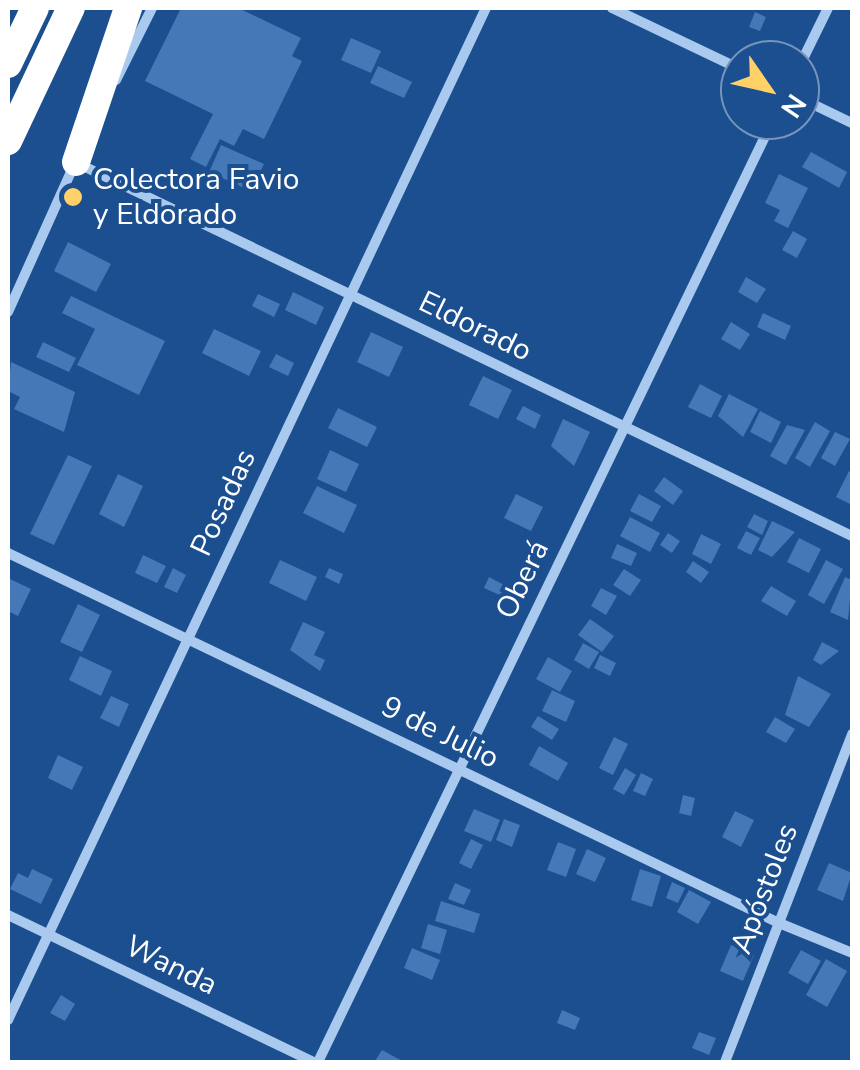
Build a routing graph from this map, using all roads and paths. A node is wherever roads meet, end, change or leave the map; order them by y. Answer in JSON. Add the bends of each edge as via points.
{"nodes":[{"id":1,"x":35,"y":8,"type":"edge"},
{"id":2,"x":71,"y":8,"type":"edge"},
{"id":3,"x":128,"y":8,"type":"edge"},
{"id":4,"x":152,"y":8,"type":"edge"},
{"id":5,"x":486,"y":8,"type":"edge"},
{"id":6,"x":612,"y":8,"type":"edge"},
{"id":7,"x":828,"y":8,"type":"edge"},
{"id":8,"x":812,"y":40,"type":"edge"},
{"id":9,"x":720,"y":59,"type":"edge"},
{"id":10,"x":8,"y":64,"type":"edge"},
{"id":11,"x":820,"y":108,"type":"edge"},
{"id":12,"x":852,"y":123,"type":"edge"},
{"id":13,"x":763,"y":140,"type":"edge"},
{"id":14,"x":8,"y":141,"type":"edge"},
{"id":15,"x":76,"y":162,"type":"junction"},
{"id":16,"x":350,"y":295,"type":"junction"},
{"id":17,"x":8,"y":312,"type":"edge"},
{"id":18,"x":625,"y":427,"type":"junction"},
{"id":19,"x":852,"y":536,"type":"edge"},
{"id":20,"x":8,"y":552,"type":"edge"},
{"id":21,"x":188,"y":639,"type":"junction"},
{"id":22,"x":852,"y":734,"type":"edge"},
{"id":23,"x":459,"y":770,"type":"junction"},
{"id":24,"x":8,"y":915,"type":"edge"},
{"id":25,"x":779,"y":924,"type":"junction"},
{"id":26,"x":48,"y":935,"type":"junction"},
{"id":27,"x":852,"y":953,"type":"edge"},
{"id":28,"x":8,"y":1020,"type":"edge"},
{"id":29,"x":316,"y":1062,"type":"edge"},
{"id":30,"x":725,"y":1062,"type":"edge"}],
"edges":[{"from":1,"to":10,"type":"highway"},
{"from":2,"to":14,"type":"highway"},
{"from":3,"to":15,"type":"highway"},
{"from":4,"to":15,"type":"street"},
{"from":5,"to":16,"type":"street","name":"Posadas"},
{"from":6,"to":9,"type":"street"},
{"from":7,"to":8,"type":"street"},
{"from":11,"to":12,"type":"street"},
{"from":13,"to":18,"type":"street","name":"Oberá"},
{"from":15,"to":16,"type":"street","name":"Eldorado"},
{"from":15,"to":17,"type":"street"},
{"from":16,"to":18,"type":"street","name":"Eldorado"},
{"from":16,"to":21,"type":"street","name":"Posadas"},
{"from":18,"to":19,"type":"street","name":"Eldorado"},
{"from":18,"to":23,"type":"street","name":"Oberá"},
{"from":20,"to":21,"type":"street","name":"9 de Julio"},
{"from":21,"to":23,"type":"street","name":"9 de Julio"},
{"from":21,"to":26,"type":"street","name":"Posadas"},
{"from":22,"to":25,"type":"street","name":"Apóstoles"},
{"from":23,"to":25,"type":"street","name":"9 de Julio"},
{"from":23,"to":29,"type":"street","name":"Oberá"},
{"from":24,"to":26,"type":"street","name":"Wanda"},
{"from":25,"to":27,"type":"street","name":"9 de Julio"},
{"from":25,"to":30,"type":"street","name":"Apóstoles"},
{"from":26,"to":28,"type":"street","name":"Posadas"},
{"from":26,"to":29,"type":"street","name":"Wanda"}]}
